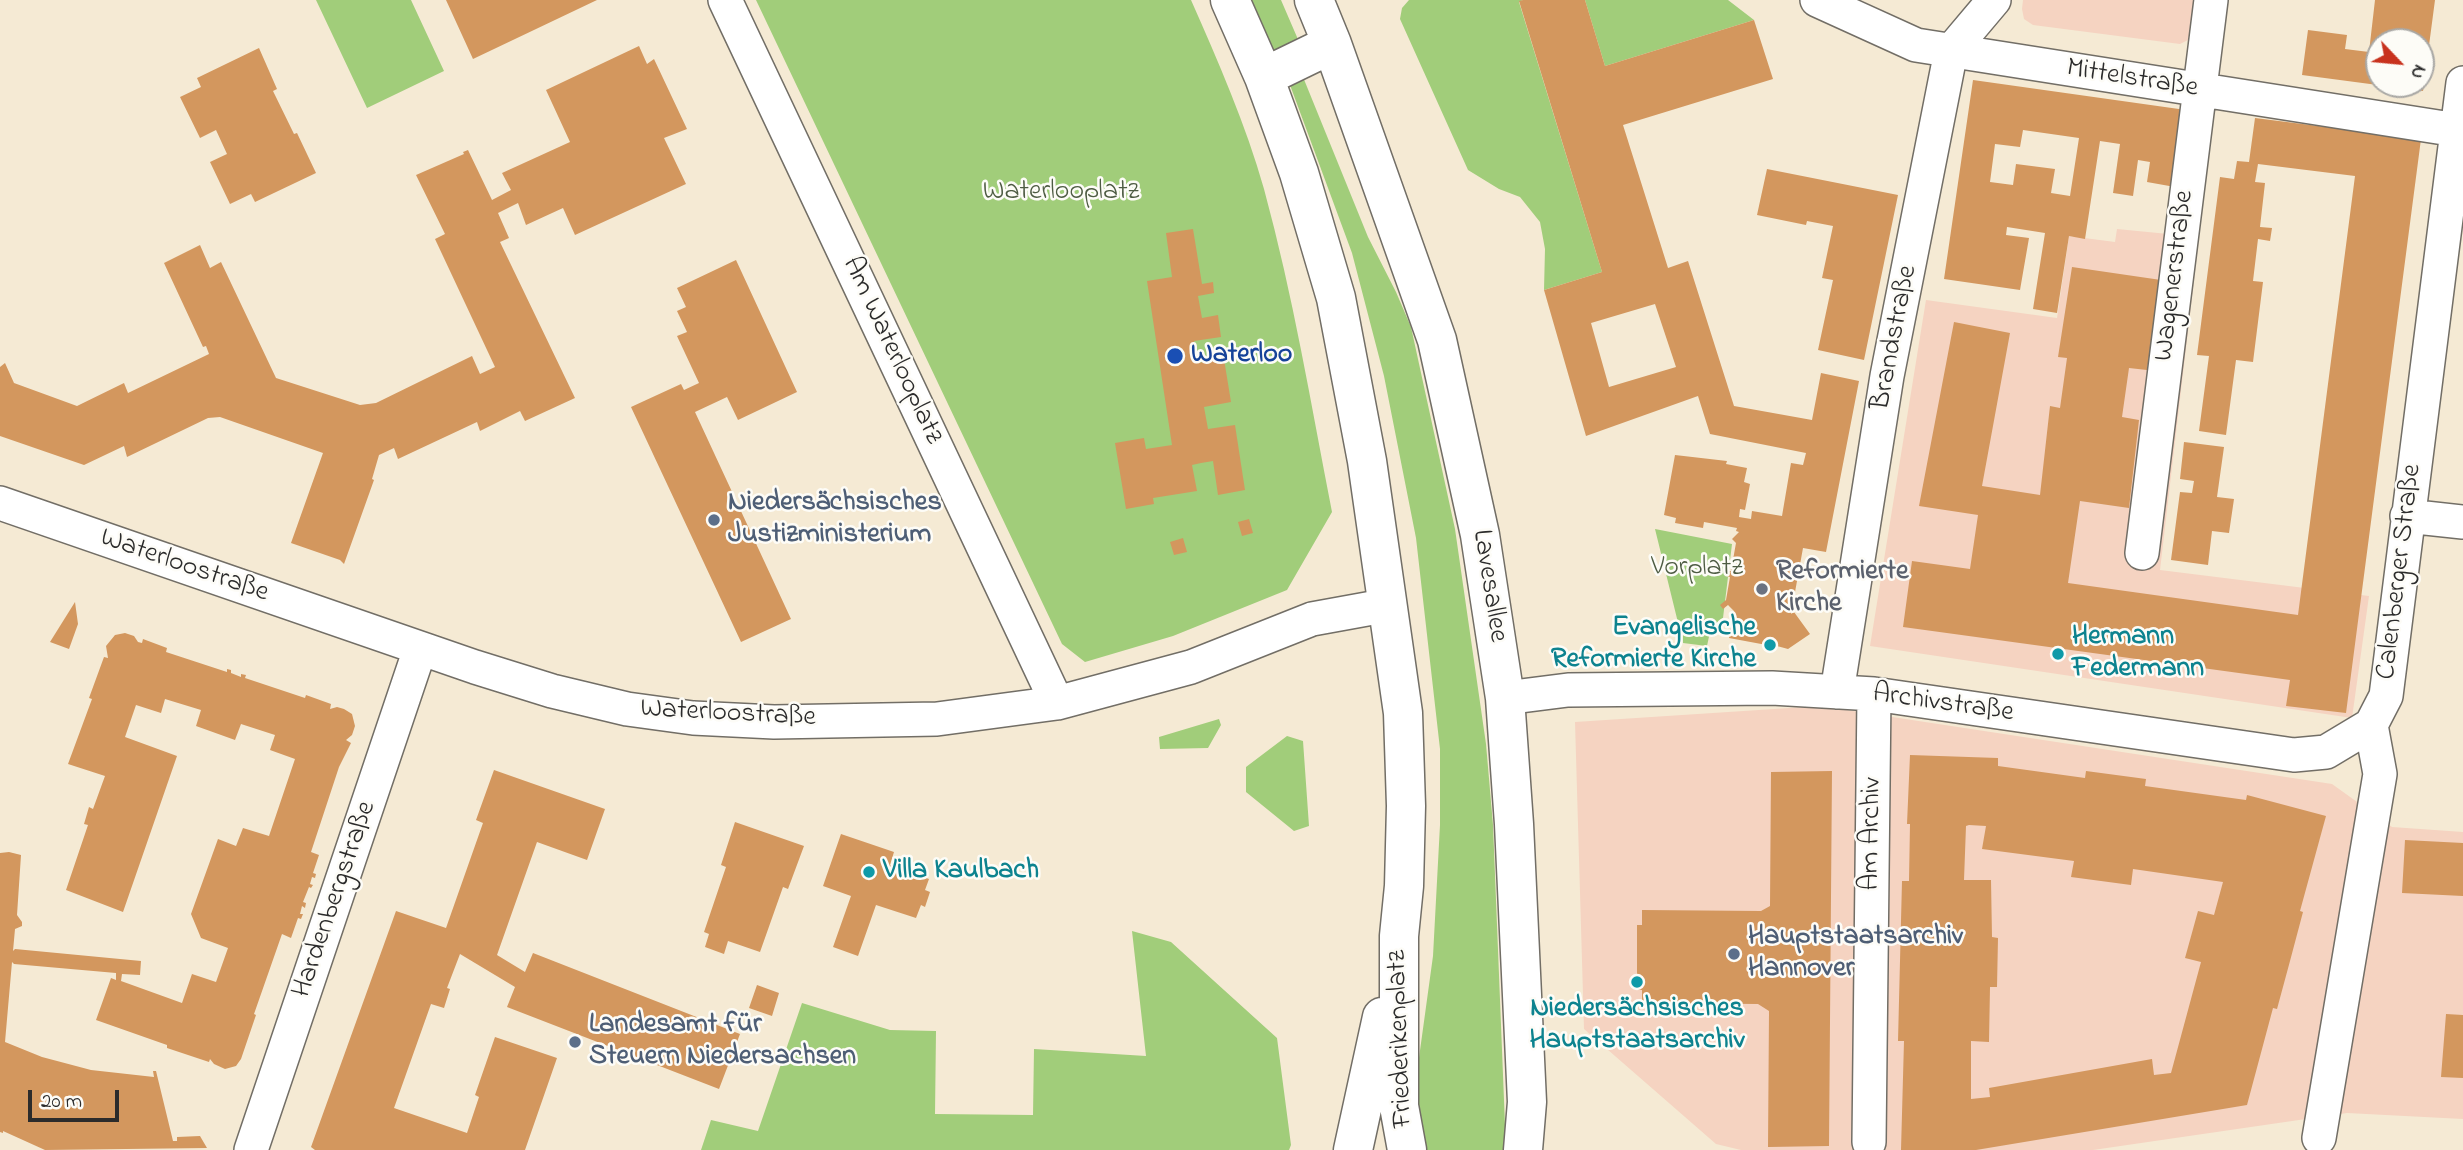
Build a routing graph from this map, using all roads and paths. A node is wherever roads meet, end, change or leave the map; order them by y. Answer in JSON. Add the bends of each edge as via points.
{"nodes":[{"id":1,"x":725,"y":0,"type":"edge"},
{"id":2,"x":1230,"y":0,"type":"edge"},
{"id":3,"x":1817,"y":0,"type":"edge"},
{"id":4,"x":1994,"y":0,"type":"edge"},
{"id":5,"x":2211,"y":0,"type":"edge"},
{"id":6,"x":1316,"y":1,"type":"edge"},
{"id":7,"x":1332,"y":44,"type":"junction"},
{"id":8,"x":1951,"y":51,"type":"junction"},
{"id":9,"x":1264,"y":77,"type":"junction"},
{"id":10,"x":2463,"y":83,"type":"edge"},
{"id":11,"x":2199,"y":91,"type":"junction"},
{"id":12,"x":2460,"y":132,"type":"edge"},
{"id":13,"x":2451,"y":286,"type":"edge"},
{"id":14,"x":0,"y":503,"type":"edge"},
{"id":15,"x":2407,"y":516,"type":"junction"},
{"id":16,"x":2463,"y":522,"type":"edge"},
{"id":17,"x":2143,"y":553,"type":"dead end"},
{"id":18,"x":1389,"y":605,"type":"junction"},
{"id":19,"x":420,"y":649,"type":"junction"},
{"id":20,"x":1837,"y":692,"type":"junction"},
{"id":21,"x":1874,"y":694,"type":"junction"},
{"id":22,"x":1505,"y":698,"type":"junction"},
{"id":23,"x":1056,"y":703,"type":"junction"},
{"id":24,"x":2371,"y":725,"type":"junction"},
{"id":25,"x":1399,"y":936,"type":"junction"},
{"id":26,"x":2319,"y":1138,"type":"dead end"},
{"id":27,"x":1869,"y":1142,"type":"dead end"},
{"id":28,"x":251,"y":1150,"type":"edge"},
{"id":29,"x":1353,"y":1150,"type":"edge"},
{"id":30,"x":1407,"y":1150,"type":"edge"},
{"id":31,"x":1523,"y":1150,"type":"edge"}],
"edges":[{"from":1,"to":23,"type":"street","name":"Am Waterlooplatz"},
{"from":2,"to":9,"type":"main road"},
{"from":3,"to":8,"type":"street","name":"Mittelstraße","via":[[1916,45]]},
{"from":4,"to":8,"type":"street","name":"Brandstraße"},
{"from":5,"to":11,"type":"street","name":"Wagenerstraße"},
{"from":6,"to":7,"type":"main road","name":"Lavesallee"},
{"from":7,"to":9,"type":"main road"},
{"from":7,"to":22,"type":"main road","name":"Lavesallee","via":[[1437,340],[1480,535]]},
{"from":8,"to":11,"type":"street","name":"Mittelstraße"},
{"from":8,"to":20,"type":"street","name":"Brandstraße","via":[[1887,376]]},
{"from":9,"to":18,"type":"main road","via":[[1299,173],[1336,298]]},
{"from":10,"to":12,"type":"street","name":"Calenberger Straße"},
{"from":11,"to":12,"type":"street","name":"Mittelstraße"},
{"from":11,"to":17,"type":"street","name":"Wagenerstraße"},
{"from":12,"to":13,"type":"street","name":"Calenberger Straße"},
{"from":13,"to":15,"type":"street","name":"Calenberger Straße"},
{"from":14,"to":19,"type":"street","name":"Waterloostraße"},
{"from":15,"to":16,"type":"street"},
{"from":15,"to":24,"type":"street","name":"Calenberger Straße","via":[[2386,696]]},
{"from":18,"to":23,"type":"street","name":"Waterloostraße","via":[[1312,619],[1191,667]]},
{"from":18,"to":25,"type":"main road","via":[[1403,713],[1404,886]]},
{"from":19,"to":23,"type":"street","name":"Waterloostraße","via":[[552,691],[627,709],[693,718],[775,722],[937,719]]},
{"from":19,"to":28,"type":"street","name":"Hardenbergstraße"},
{"from":20,"to":21,"type":"street","name":"Archivstraße"},
{"from":20,"to":22,"type":"street","name":"Archivstraße","via":[[1772,688],[1568,690]]},
{"from":21,"to":24,"type":"street","name":"Archivstraße","via":[[2294,755],[2326,752]]},
{"from":21,"to":27,"type":"street","name":"Am Archiv"},
{"from":22,"to":31,"type":"main road","name":"Lavesallee","via":[[1522,974],[1527,1102]]},
{"from":24,"to":26,"type":"street","via":[[2380,774]]},
{"from":25,"to":29,"type":"main road","name":"Friederikenplatz"},
{"from":25,"to":30,"type":"main road","name":"Friederikenplatz","via":[[1399,1105]]}]}
